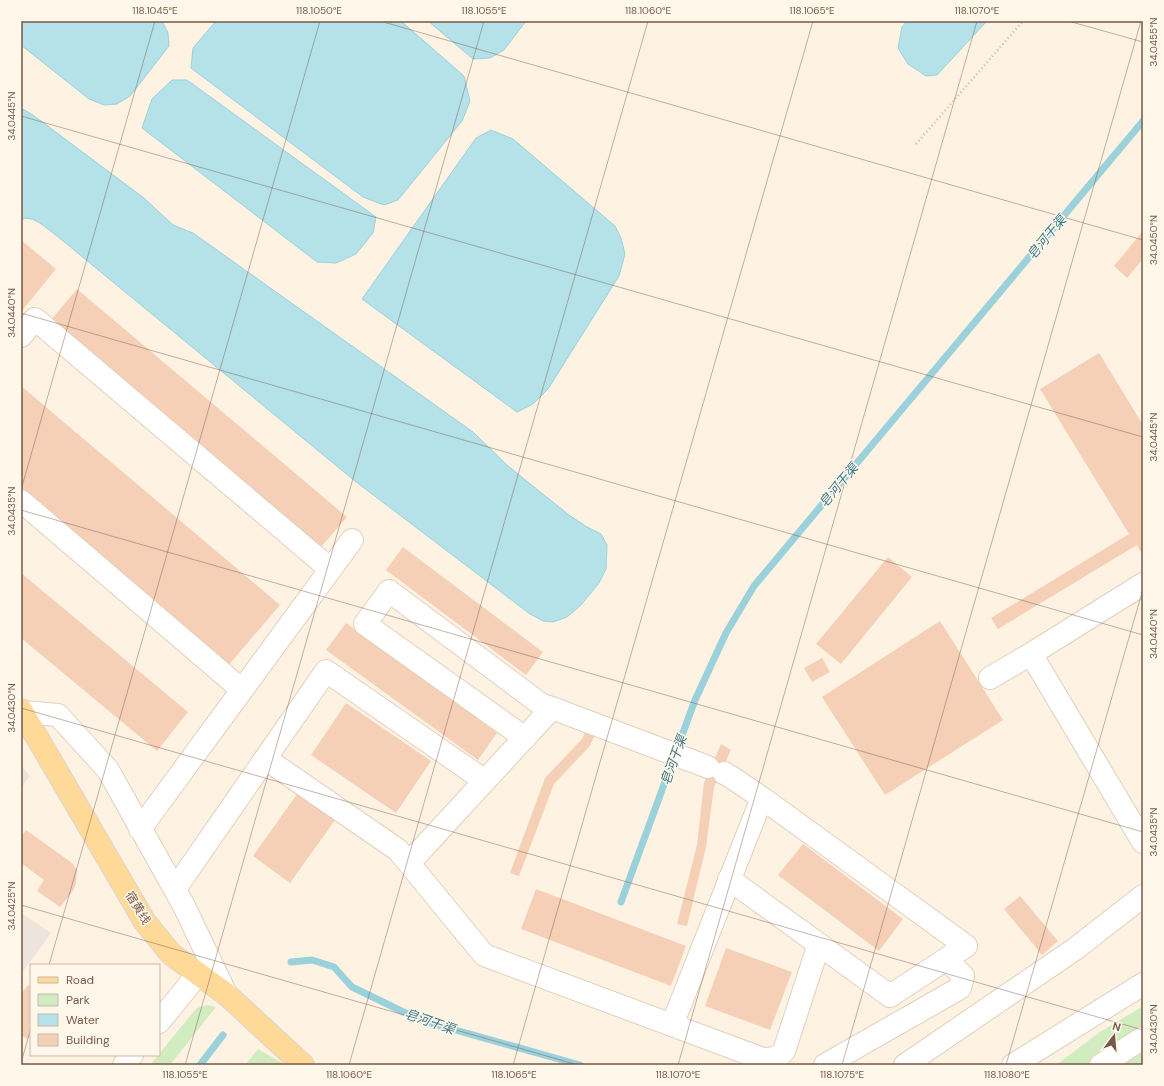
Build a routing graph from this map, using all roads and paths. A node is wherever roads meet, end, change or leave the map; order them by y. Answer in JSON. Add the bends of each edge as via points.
{"nodes":[{"id":1,"x":1023,"y":21,"type":"edge"},
{"id":2,"x":916,"y":144,"type":"dead end"},
{"id":3,"x":21,"y":336,"type":"edge"},
{"id":4,"x":21,"y":500,"type":"edge"},
{"id":5,"x":352,"y":540,"type":"dead end"},
{"id":6,"x":330,"y":569,"type":"junction"},
{"id":7,"x":1143,"y":584,"type":"edge"},
{"id":8,"x":1031,"y":654,"type":"junction"},
{"id":9,"x":990,"y":678,"type":"dead end"},
{"id":10,"x":242,"y":690,"type":"junction"},
{"id":11,"x":552,"y":708,"type":"junction"},
{"id":12,"x":22,"y":711,"type":"edge"},
{"id":13,"x":525,"y":738,"type":"junction"},
{"id":14,"x":266,"y":759,"type":"junction"},
{"id":15,"x":485,"y":781,"type":"junction"},
{"id":16,"x":762,"y":798,"type":"junction"},
{"id":17,"x":140,"y":829,"type":"junction"},
{"id":18,"x":1143,"y":842,"type":"edge"},
{"id":19,"x":409,"y":863,"type":"junction"},
{"id":20,"x":729,"y":879,"type":"junction"},
{"id":21,"x":175,"y":889,"type":"junction"},
{"id":22,"x":1143,"y":896,"type":"edge"},
{"id":23,"x":819,"y":944,"type":"junction"},
{"id":24,"x":946,"y":959,"type":"junction"},
{"id":25,"x":198,"y":974,"type":"junction"},
{"id":26,"x":1143,"y":984,"type":"edge"},
{"id":27,"x":226,"y":994,"type":"junction"},
{"id":28,"x":160,"y":1021,"type":"edge"},
{"id":29,"x":672,"y":1025,"type":"junction"},
{"id":30,"x":1143,"y":1038,"type":"edge"},
{"id":31,"x":131,"y":1056,"type":"edge"},
{"id":32,"x":124,"y":1065,"type":"edge"},
{"id":33,"x":303,"y":1065,"type":"edge"},
{"id":34,"x":825,"y":1065,"type":"edge"},
{"id":35,"x":906,"y":1065,"type":"edge"},
{"id":36,"x":1013,"y":1065,"type":"edge"},
{"id":37,"x":1101,"y":1065,"type":"edge"}],
"edges":[{"from":1,"to":2,"type":"path"},
{"from":3,"to":6,"type":"street","via":[[35,319]]},
{"from":4,"to":10,"type":"street"},
{"from":5,"to":6,"type":"street"},
{"from":6,"to":10,"type":"street"},
{"from":7,"to":8,"type":"street"},
{"from":8,"to":9,"type":"street"},
{"from":8,"to":18,"type":"street"},
{"from":10,"to":17,"type":"street"},
{"from":11,"to":13,"type":"street"},
{"from":11,"to":13,"type":"street","via":[[542,705],[389,591],[365,624]]},
{"from":11,"to":16,"type":"street","via":[[716,770]]},
{"from":12,"to":17,"type":"street","via":[[58,715],[108,770]]},
{"from":12,"to":25,"type":"main road","name":"宿黄线","via":[[145,922],[171,954]]},
{"from":13,"to":15,"type":"street"},
{"from":14,"to":15,"type":"street","via":[[326,672]]},
{"from":14,"to":19,"type":"street","via":[[398,850]]},
{"from":14,"to":21,"type":"street"},
{"from":15,"to":19,"type":"street"},
{"from":16,"to":20,"type":"street"},
{"from":16,"to":24,"type":"street","via":[[966,946]]},
{"from":17,"to":21,"type":"street"},
{"from":19,"to":29,"type":"street","via":[[484,955]]},
{"from":20,"to":23,"type":"street"},
{"from":20,"to":29,"type":"street"},
{"from":21,"to":27,"type":"street"},
{"from":22,"to":35,"type":"street","via":[[1075,949]]},
{"from":23,"to":24,"type":"street","via":[[890,996]]},
{"from":23,"to":29,"type":"street","via":[[786,1046],[775,1058],[763,1059]]},
{"from":24,"to":34,"type":"street","via":[[963,976],[960,988]]},
{"from":25,"to":27,"type":"main road","name":"宿黄线"},
{"from":25,"to":28,"type":"street"},
{"from":26,"to":36,"type":"street"},
{"from":27,"to":33,"type":"main road","name":"宿黄线"},
{"from":30,"to":37,"type":"street"},
{"from":31,"to":32,"type":"street"}]}
